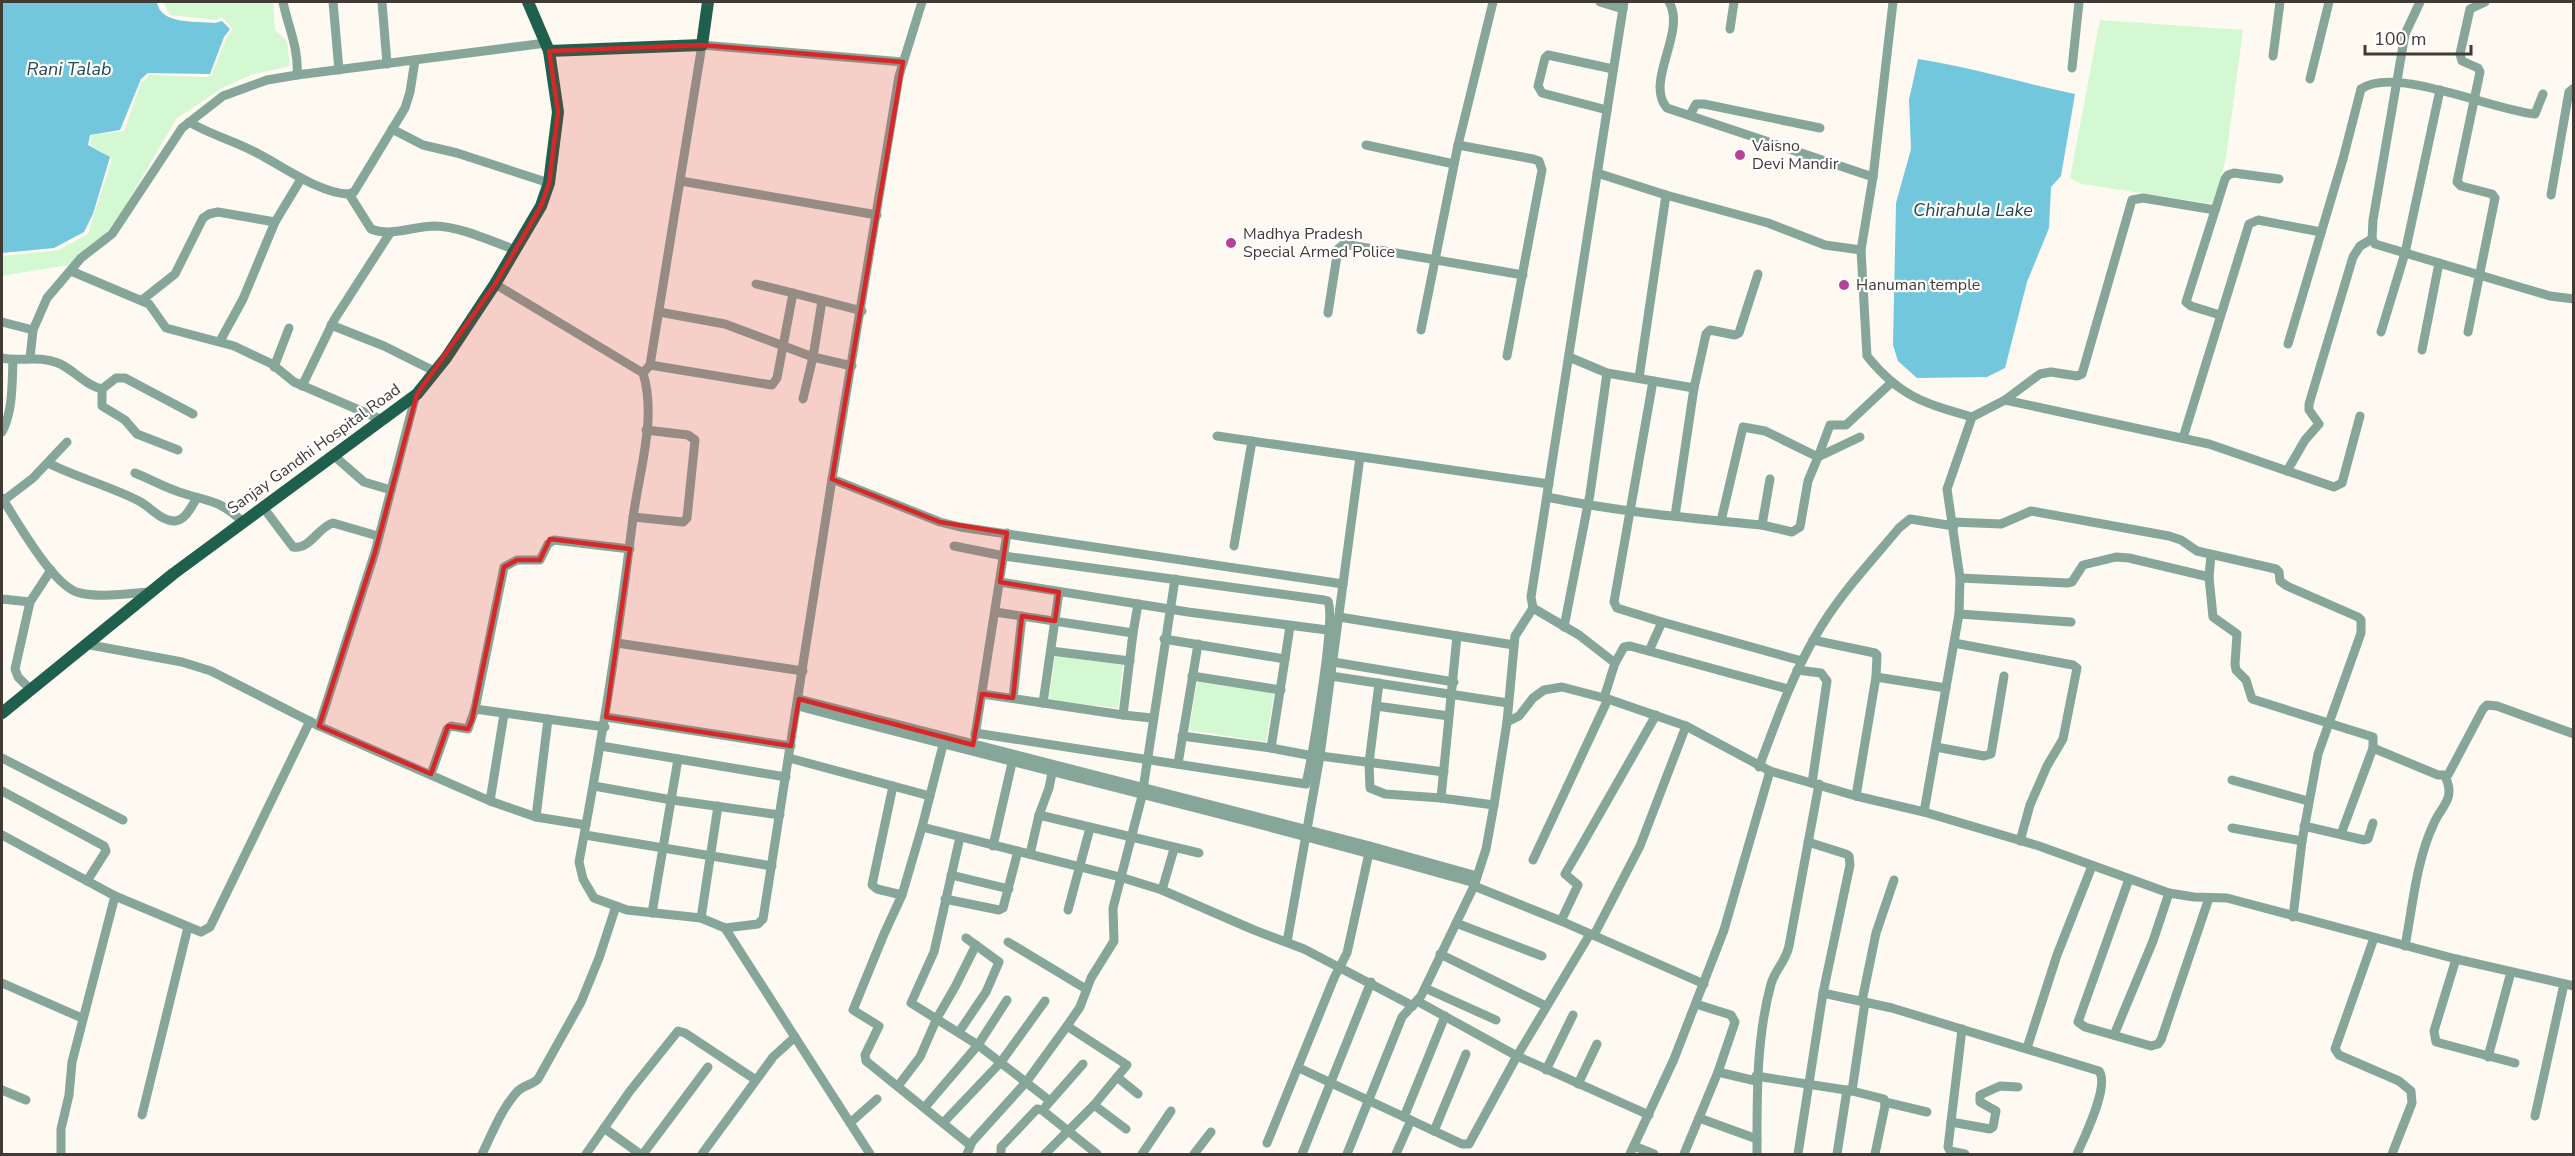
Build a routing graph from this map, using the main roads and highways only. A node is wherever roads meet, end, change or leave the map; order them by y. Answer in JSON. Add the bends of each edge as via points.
{"nodes":[{"id":1,"x":528,"y":2,"type":"edge"},
{"id":2,"x":708,"y":2,"type":"edge"},
{"id":3,"x":547,"y":47,"type":"junction"},
{"id":4,"x":7,"y":705,"type":"edge"},
{"id":5,"x":2,"y":713,"type":"edge"}],
"edges":[{"from":1,"to":3,"type":"main road","name":"Sanjay Gandhi Hospital Road"},
{"from":2,"to":3,"type":"main road","via":[[702,45]]},
{"from":3,"to":4,"type":"main road","name":"Sanjay Gandhi Hospital Road","via":[[558,112],[549,183],[541,206],[495,284],[417,394],[262,507]]},
{"from":4,"to":5,"type":"main road","name":"Sanjay Gandhi Hospital Road"}]}
